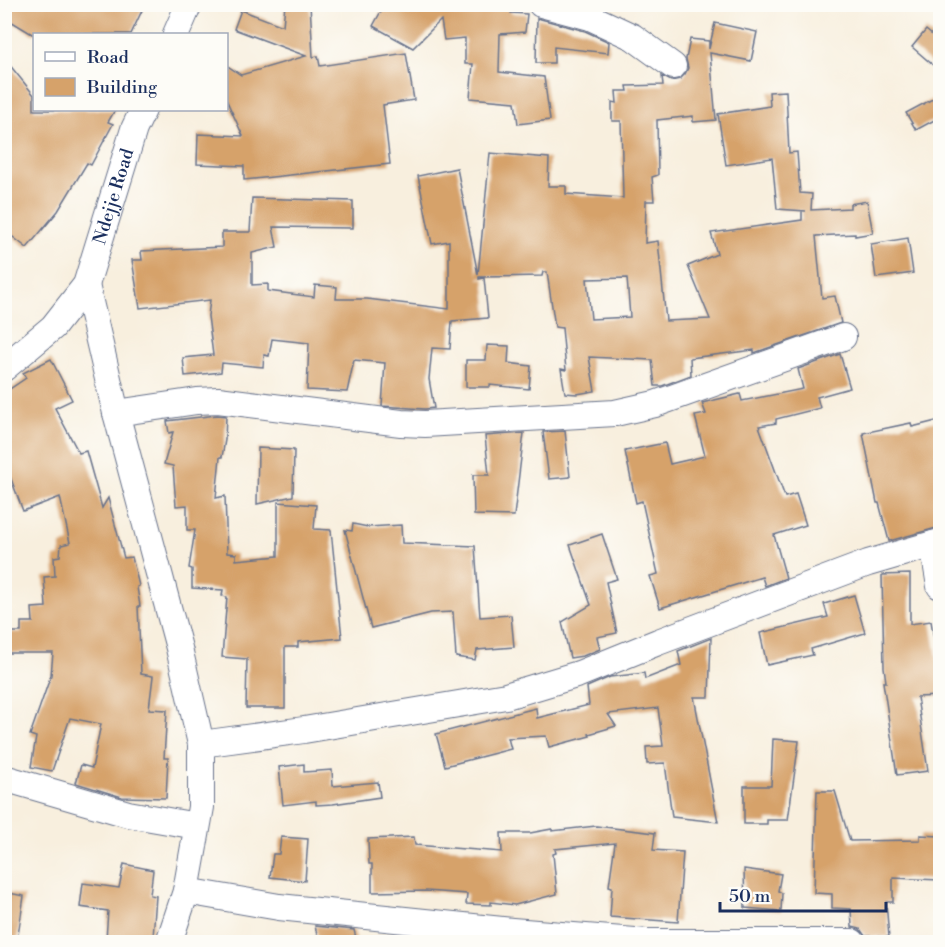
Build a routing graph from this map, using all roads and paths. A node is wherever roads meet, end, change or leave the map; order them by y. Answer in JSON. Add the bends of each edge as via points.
{"nodes":[{"id":1,"x":189,"y":4,"type":"edge"},
{"id":2,"x":541,"y":4,"type":"edge"},
{"id":3,"x":176,"y":33,"type":"edge"},
{"id":4,"x":673,"y":66,"type":"dead end"},
{"id":5,"x":143,"y":111,"type":"edge"},
{"id":6,"x":86,"y":285,"type":"junction"},
{"id":7,"x":843,"y":337,"type":"dead end"},
{"id":8,"x":4,"y":368,"type":"edge"},
{"id":9,"x":116,"y":413,"type":"junction"},
{"id":10,"x":937,"y":543,"type":"edge"},
{"id":11,"x":940,"y":586,"type":"edge"},
{"id":12,"x":201,"y":744,"type":"junction"},
{"id":13,"x":4,"y":778,"type":"edge"},
{"id":14,"x":197,"y":826,"type":"junction"},
{"id":15,"x":186,"y":891,"type":"junction"},
{"id":16,"x":169,"y":942,"type":"edge"},
{"id":17,"x":852,"y":942,"type":"edge"}],
"edges":[{"from":1,"to":3,"type":"street"},
{"from":2,"to":4,"type":"street","via":[[612,27]]},
{"from":5,"to":6,"type":"street","name":"Ndejje Road"},
{"from":6,"to":8,"type":"street","via":[[53,327]]},
{"from":6,"to":9,"type":"street"},
{"from":7,"to":9,"type":"street","via":[[655,404],[615,413],[425,424],[218,400]]},
{"from":9,"to":12,"type":"street"},
{"from":10,"to":11,"type":"street"},
{"from":10,"to":12,"type":"street","via":[[868,563],[579,674],[507,696]]},
{"from":12,"to":14,"type":"street","via":[[201,807]]},
{"from":13,"to":14,"type":"street","via":[[128,813]]},
{"from":14,"to":15,"type":"street"},
{"from":15,"to":16,"type":"street"},
{"from":15,"to":17,"type":"street","via":[[279,907],[512,932],[647,942]]}]}
